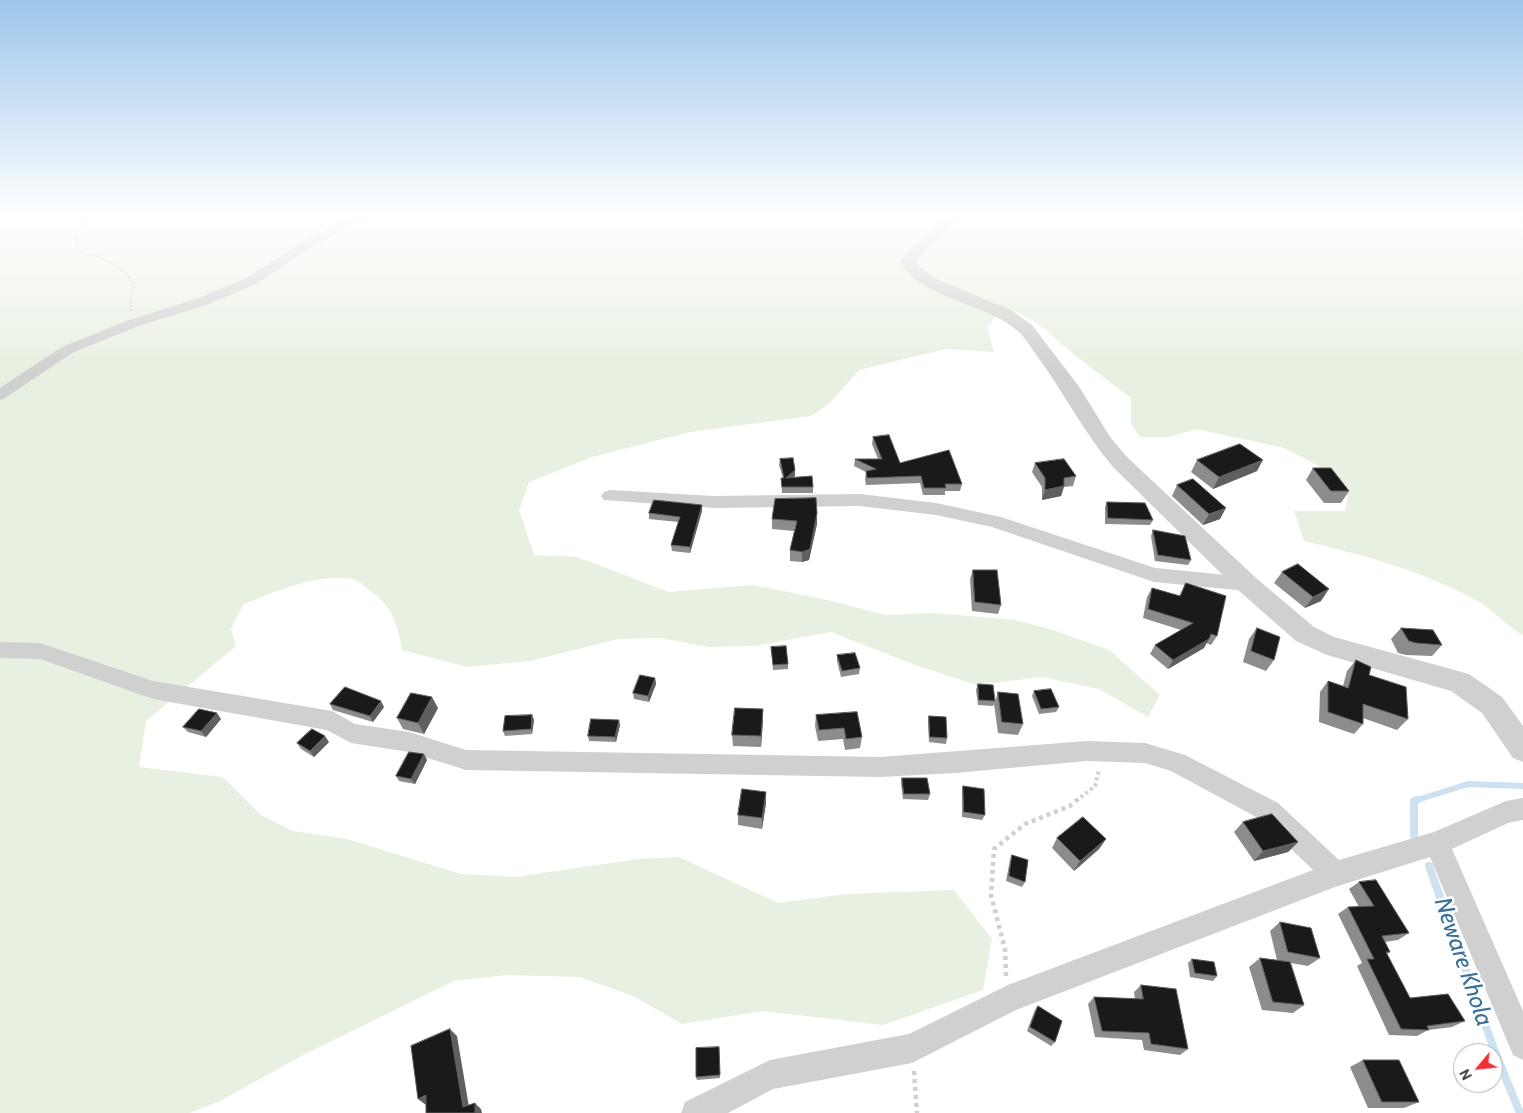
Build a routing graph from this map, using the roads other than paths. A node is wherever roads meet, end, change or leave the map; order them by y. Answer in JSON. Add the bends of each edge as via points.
{"nodes":[{"id":1,"x":269,"y":269,"type":"edge"},
{"id":2,"x":912,"y":269,"type":"edge"},
{"id":3,"x":0,"y":395,"type":"edge"},
{"id":4,"x":610,"y":496,"type":"dead end"},
{"id":5,"x":1247,"y":584,"type":"junction"},
{"id":6,"x":0,"y":650,"type":"edge"},
{"id":7,"x":1523,"y":749,"type":"edge"},
{"id":8,"x":1523,"y":809,"type":"edge"},
{"id":9,"x":1437,"y":843,"type":"junction"},
{"id":10,"x":1335,"y":874,"type":"junction"},
{"id":11,"x":1523,"y":1046,"type":"edge"},
{"id":12,"x":696,"y":1113,"type":"edge"}],
"edges":[{"from":1,"to":3,"type":"street","via":[[251,281],[201,302],[131,324],[67,350]]},
{"from":2,"to":5,"type":"street","via":[[945,289],[1005,314],[1026,329],[1073,392],[1108,449]]},
{"from":4,"to":5,"type":"street","via":[[714,502],[860,500],[936,509],[995,521],[1154,575]]},
{"from":5,"to":7,"type":"street","via":[[1314,640],[1447,677],[1471,689],[1492,705]]},
{"from":6,"to":10,"type":"street","via":[[40,651],[154,690],[332,721],[351,733],[409,742],[466,760],[881,767],[1087,751],[1145,753],[1177,762],[1269,811]]},
{"from":8,"to":9,"type":"street","via":[[1506,812]]},
{"from":9,"to":10,"type":"street"},
{"from":9,"to":11,"type":"street"},
{"from":10,"to":12,"type":"street","via":[[1008,1000],[912,1048],[770,1075]]}]}
